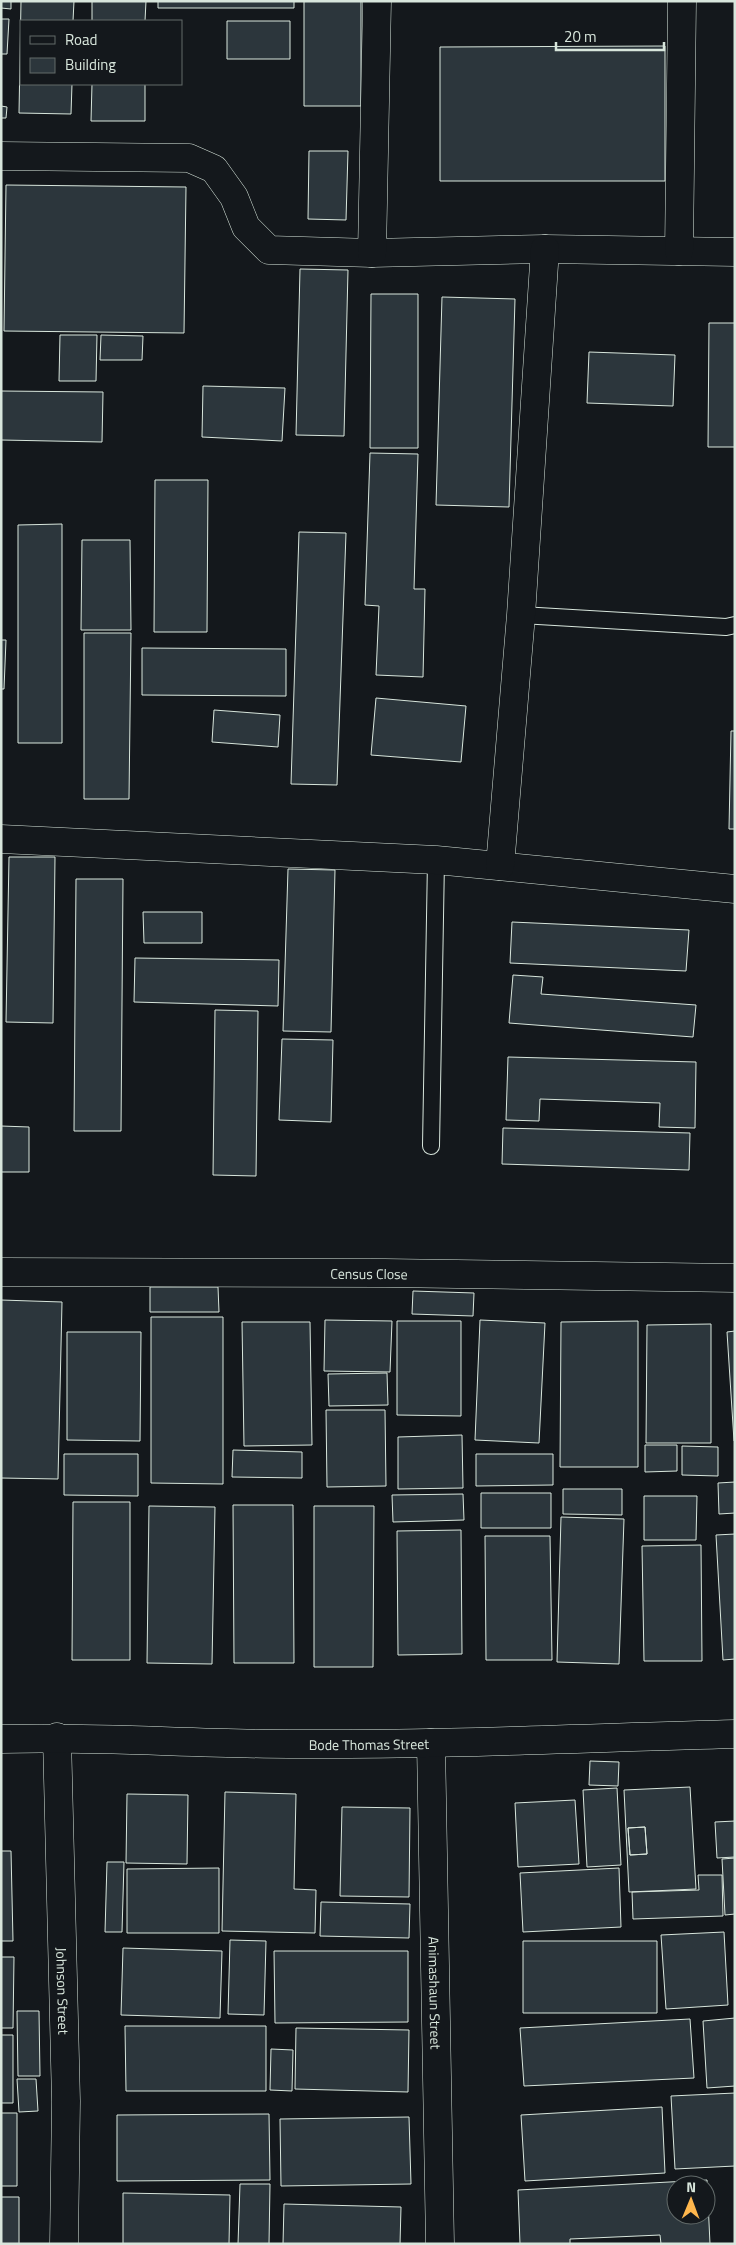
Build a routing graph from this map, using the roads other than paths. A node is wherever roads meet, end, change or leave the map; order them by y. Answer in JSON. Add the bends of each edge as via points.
{"nodes":[{"id":1,"x":377,"y":1,"type":"edge"},
{"id":2,"x":682,"y":1,"type":"edge"},
{"id":3,"x":1,"y":156,"type":"edge"},
{"id":4,"x":545,"y":249,"type":"junction"},
{"id":5,"x":678,"y":251,"type":"junction"},
{"id":6,"x":735,"y":252,"type":"edge"},
{"id":7,"x":372,"y":253,"type":"junction"},
{"id":8,"x":521,"y":615,"type":"junction"},
{"id":9,"x":735,"y":625,"type":"edge"},
{"id":10,"x":1,"y":839,"type":"edge"},
{"id":11,"x":436,"y":860,"type":"junction"},
{"id":12,"x":500,"y":866,"type":"junction"},
{"id":13,"x":735,"y":889,"type":"edge"},
{"id":14,"x":431,"y":1146,"type":"dead end"},
{"id":15,"x":1,"y":1272,"type":"edge"},
{"id":16,"x":735,"y":1278,"type":"edge"},
{"id":17,"x":735,"y":1734,"type":"edge"},
{"id":18,"x":57,"y":1737,"type":"junction"},
{"id":19,"x":1,"y":1739,"type":"edge"},
{"id":20,"x":432,"y":1743,"type":"junction"},
{"id":21,"x":64,"y":2244,"type":"edge"},
{"id":22,"x":440,"y":2244,"type":"edge"}],
"edges":[{"from":1,"to":7,"type":"street"},
{"from":2,"to":5,"type":"street"},
{"from":3,"to":7,"type":"street","via":[[189,158],[214,168],[234,197],[246,227],[269,250]]},
{"from":4,"to":5,"type":"street"},
{"from":4,"to":7,"type":"street"},
{"from":4,"to":8,"type":"street"},
{"from":5,"to":6,"type":"street"},
{"from":8,"to":9,"type":"lane"},
{"from":8,"to":12,"type":"street"},
{"from":10,"to":11,"type":"street"},
{"from":11,"to":12,"type":"street"},
{"from":11,"to":14,"type":"lane"},
{"from":12,"to":13,"type":"street"},
{"from":15,"to":16,"type":"street","name":"Census Close"},
{"from":17,"to":20,"type":"street","name":"Bode Thomas Street"},
{"from":18,"to":19,"type":"street","name":"Bode Thomas Street"},
{"from":18,"to":20,"type":"street","name":"Bode Thomas Street","via":[[288,1744]]},
{"from":18,"to":21,"type":"street","name":"Johnson Street","via":[[66,2091]]},
{"from":20,"to":22,"type":"street","name":"Animashaun Street"}]}
